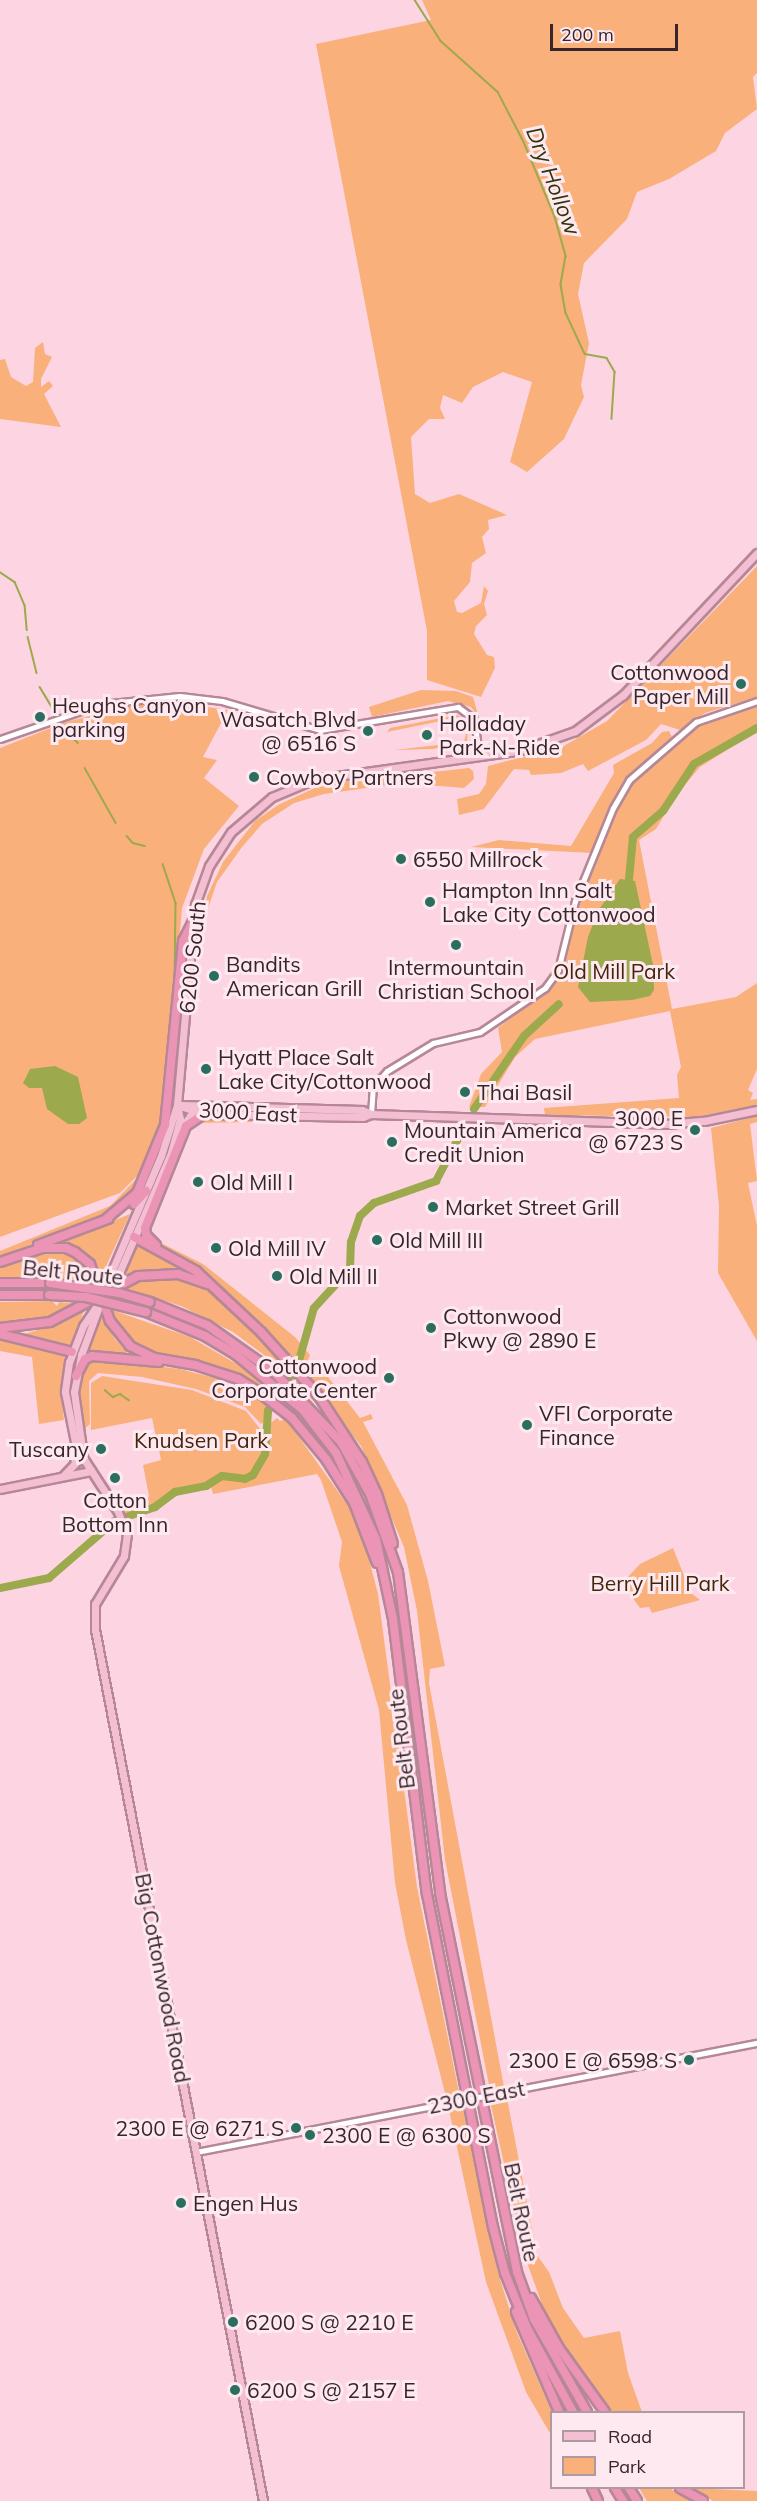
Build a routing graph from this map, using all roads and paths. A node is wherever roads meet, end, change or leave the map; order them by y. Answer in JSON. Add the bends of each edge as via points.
{"nodes":[{"id":1,"x":757,"y":553,"type":"edge"},
{"id":2,"x":757,"y":701,"type":"edge"},
{"id":3,"x":0,"y":739,"type":"edge"},
{"id":4,"x":479,"y":756,"type":"junction"},
{"id":5,"x":193,"y":921,"type":"junction"},
{"id":6,"x":177,"y":1105,"type":"junction"},
{"id":7,"x":757,"y":1110,"type":"edge"},
{"id":8,"x":204,"y":1114,"type":"junction"},
{"id":9,"x":371,"y":1114,"type":"junction"},
{"id":10,"x":176,"y":1139,"type":"junction"},
{"id":11,"x":146,"y":1191,"type":"junction"},
{"id":12,"x":106,"y":1219,"type":"junction"},
{"id":13,"x":134,"y":1238,"type":"junction"},
{"id":14,"x":164,"y":1252,"type":"junction"},
{"id":15,"x":3,"y":1261,"type":"edge"},
{"id":16,"x":0,"y":1283,"type":"edge"},
{"id":17,"x":209,"y":1283,"type":"junction"},
{"id":18,"x":0,"y":1295,"type":"edge"},
{"id":19,"x":102,"y":1295,"type":"junction"},
{"id":20,"x":0,"y":1328,"type":"edge"},
{"id":21,"x":0,"y":1334,"type":"edge"},
{"id":22,"x":72,"y":1352,"type":"junction"},
{"id":23,"x":195,"y":1365,"type":"junction"},
{"id":24,"x":76,"y":1376,"type":"junction"},
{"id":25,"x":272,"y":1376,"type":"junction"},
{"id":26,"x":306,"y":1407,"type":"junction"},
{"id":27,"x":71,"y":1434,"type":"junction"},
{"id":28,"x":89,"y":1469,"type":"junction"},
{"id":29,"x":62,"y":1477,"type":"junction"},
{"id":30,"x":0,"y":1489,"type":"edge"},
{"id":31,"x":398,"y":1572,"type":"junction"},
{"id":32,"x":393,"y":1619,"type":"junction"},
{"id":33,"x":757,"y":2043,"type":"edge"},
{"id":34,"x":196,"y":2152,"type":"junction"},
{"id":35,"x":517,"y":2272,"type":"junction"},
{"id":36,"x":505,"y":2273,"type":"junction"},
{"id":37,"x":559,"y":2411,"type":"edge"},
{"id":38,"x":572,"y":2411,"type":"edge"},
{"id":39,"x":586,"y":2411,"type":"edge"},
{"id":40,"x":604,"y":2411,"type":"edge"},
{"id":41,"x":683,"y":2489,"type":"edge"},
{"id":42,"x":263,"y":2501,"type":"edge"},
{"id":43,"x":703,"y":2501,"type":"edge"}],
"edges":[{"from":1,"to":4,"type":"main road","name":"6200 South","via":[[596,718],[537,746]]},
{"from":2,"to":9,"type":"street","via":[[696,722],[629,780],[613,808],[575,901],[558,970],[545,988],[480,1032],[433,1043],[387,1071],[373,1087]]},
{"from":3,"to":4,"type":"street","via":[[101,704],[180,696],[222,701],[320,730],[458,707],[474,719]]},
{"from":4,"to":5,"type":"main road","name":"6200 South","via":[[326,776],[272,797],[240,823],[216,854],[200,889]]},
{"from":5,"to":6,"type":"main road","name":"6200 South"},
{"from":5,"to":12,"type":"highway","via":[[183,941],[163,1132],[137,1193]]},
{"from":6,"to":8,"type":"main road","name":"3000 East"},
{"from":6,"to":9,"type":"main road","name":"3000 East","via":[[362,1110]]},
{"from":6,"to":10,"type":"main road","name":"6200 South"},
{"from":6,"to":11,"type":"main road","name":"6200 South"},
{"from":7,"to":9,"type":"main road","name":"3000 East","via":[[666,1124]]},
{"from":8,"to":9,"type":"main road","name":"3000 East"},
{"from":8,"to":10,"type":"main road","via":[[187,1118]]},
{"from":8,"to":14,"type":"highway","via":[[186,1126],[145,1228],[146,1235]]},
{"from":10,"to":13,"type":"main road","name":"6200 South"},
{"from":11,"to":12,"type":"highway","via":[[129,1209]]},
{"from":11,"to":19,"type":"main road","name":"6200 South"},
{"from":12,"to":15,"type":"highway"},
{"from":13,"to":14,"type":"highway"},
{"from":13,"to":19,"type":"main road","name":"6200 South","via":[[120,1270]]},
{"from":14,"to":17,"type":"highway"},
{"from":15,"to":19,"type":"highway","via":[[42,1248],[66,1248],[90,1264]]},
{"from":16,"to":25,"type":"highway","name":"Belt Route","bridge":true,"via":[[50,1283],[119,1293],[150,1302],[207,1325]]},
{"from":17,"to":19,"type":"highway","via":[[156,1273],[138,1276]]},
{"from":17,"to":31,"type":"highway","via":[[287,1359],[347,1435],[378,1494]]},
{"from":18,"to":25,"type":"highway","name":"Belt Route","bridge":true,"via":[[86,1297],[146,1312],[205,1336]]},
{"from":19,"to":20,"type":"highway","via":[[50,1322]]},
{"from":19,"to":22,"type":"main road","name":"6200 South"},
{"from":19,"to":23,"type":"highway","via":[[110,1322],[130,1346],[155,1358]]},
{"from":19,"to":24,"type":"main road","name":"6200 South"},
{"from":21,"to":22,"type":"highway"},
{"from":22,"to":27,"type":"main road","name":"6200 South","via":[[65,1392]]},
{"from":23,"to":24,"type":"highway","via":[[92,1356],[85,1359]]},
{"from":23,"to":32,"type":"highway","via":[[238,1379],[259,1392],[292,1418],[326,1459],[354,1503],[371,1541]]},
{"from":24,"to":28,"type":"main road","name":"6200 South","via":[[76,1426]]},
{"from":25,"to":26,"type":"highway","name":"Belt Route"},
{"from":26,"to":31,"type":"highway","name":"Belt Route","via":[[341,1442],[370,1494]]},
{"from":26,"to":32,"type":"highway","name":"Belt Route","via":[[360,1500],[376,1539]]},
{"from":27,"to":28,"type":"main road","name":"6200 South"},
{"from":27,"to":29,"type":"main road","via":[[75,1463]]},
{"from":28,"to":29,"type":"main road"},
{"from":28,"to":34,"type":"main road","name":"Big Cottonwood Road","via":[[119,1514],[127,1534],[126,1551],[97,1599],[94,1620]]},
{"from":29,"to":30,"type":"main road"},
{"from":31,"to":35,"type":"highway","name":"Belt Route","via":[[440,1893]]},
{"from":32,"to":36,"type":"highway","name":"Belt Route","via":[[427,1894]]},
{"from":33,"to":34,"type":"street","name":"2300 East","bridge":true},
{"from":34,"to":42,"type":"main road","name":"Big Cottonwood Road"},
{"from":35,"to":39,"type":"highway","name":"Belt Route","via":[[534,2319]]},
{"from":35,"to":40,"type":"highway","via":[[559,2348]]},
{"from":36,"to":37,"type":"highway","via":[[523,2333]]},
{"from":36,"to":38,"type":"highway","name":"Belt Route","via":[[527,2328]]},
{"from":41,"to":43,"type":"highway"}]}
